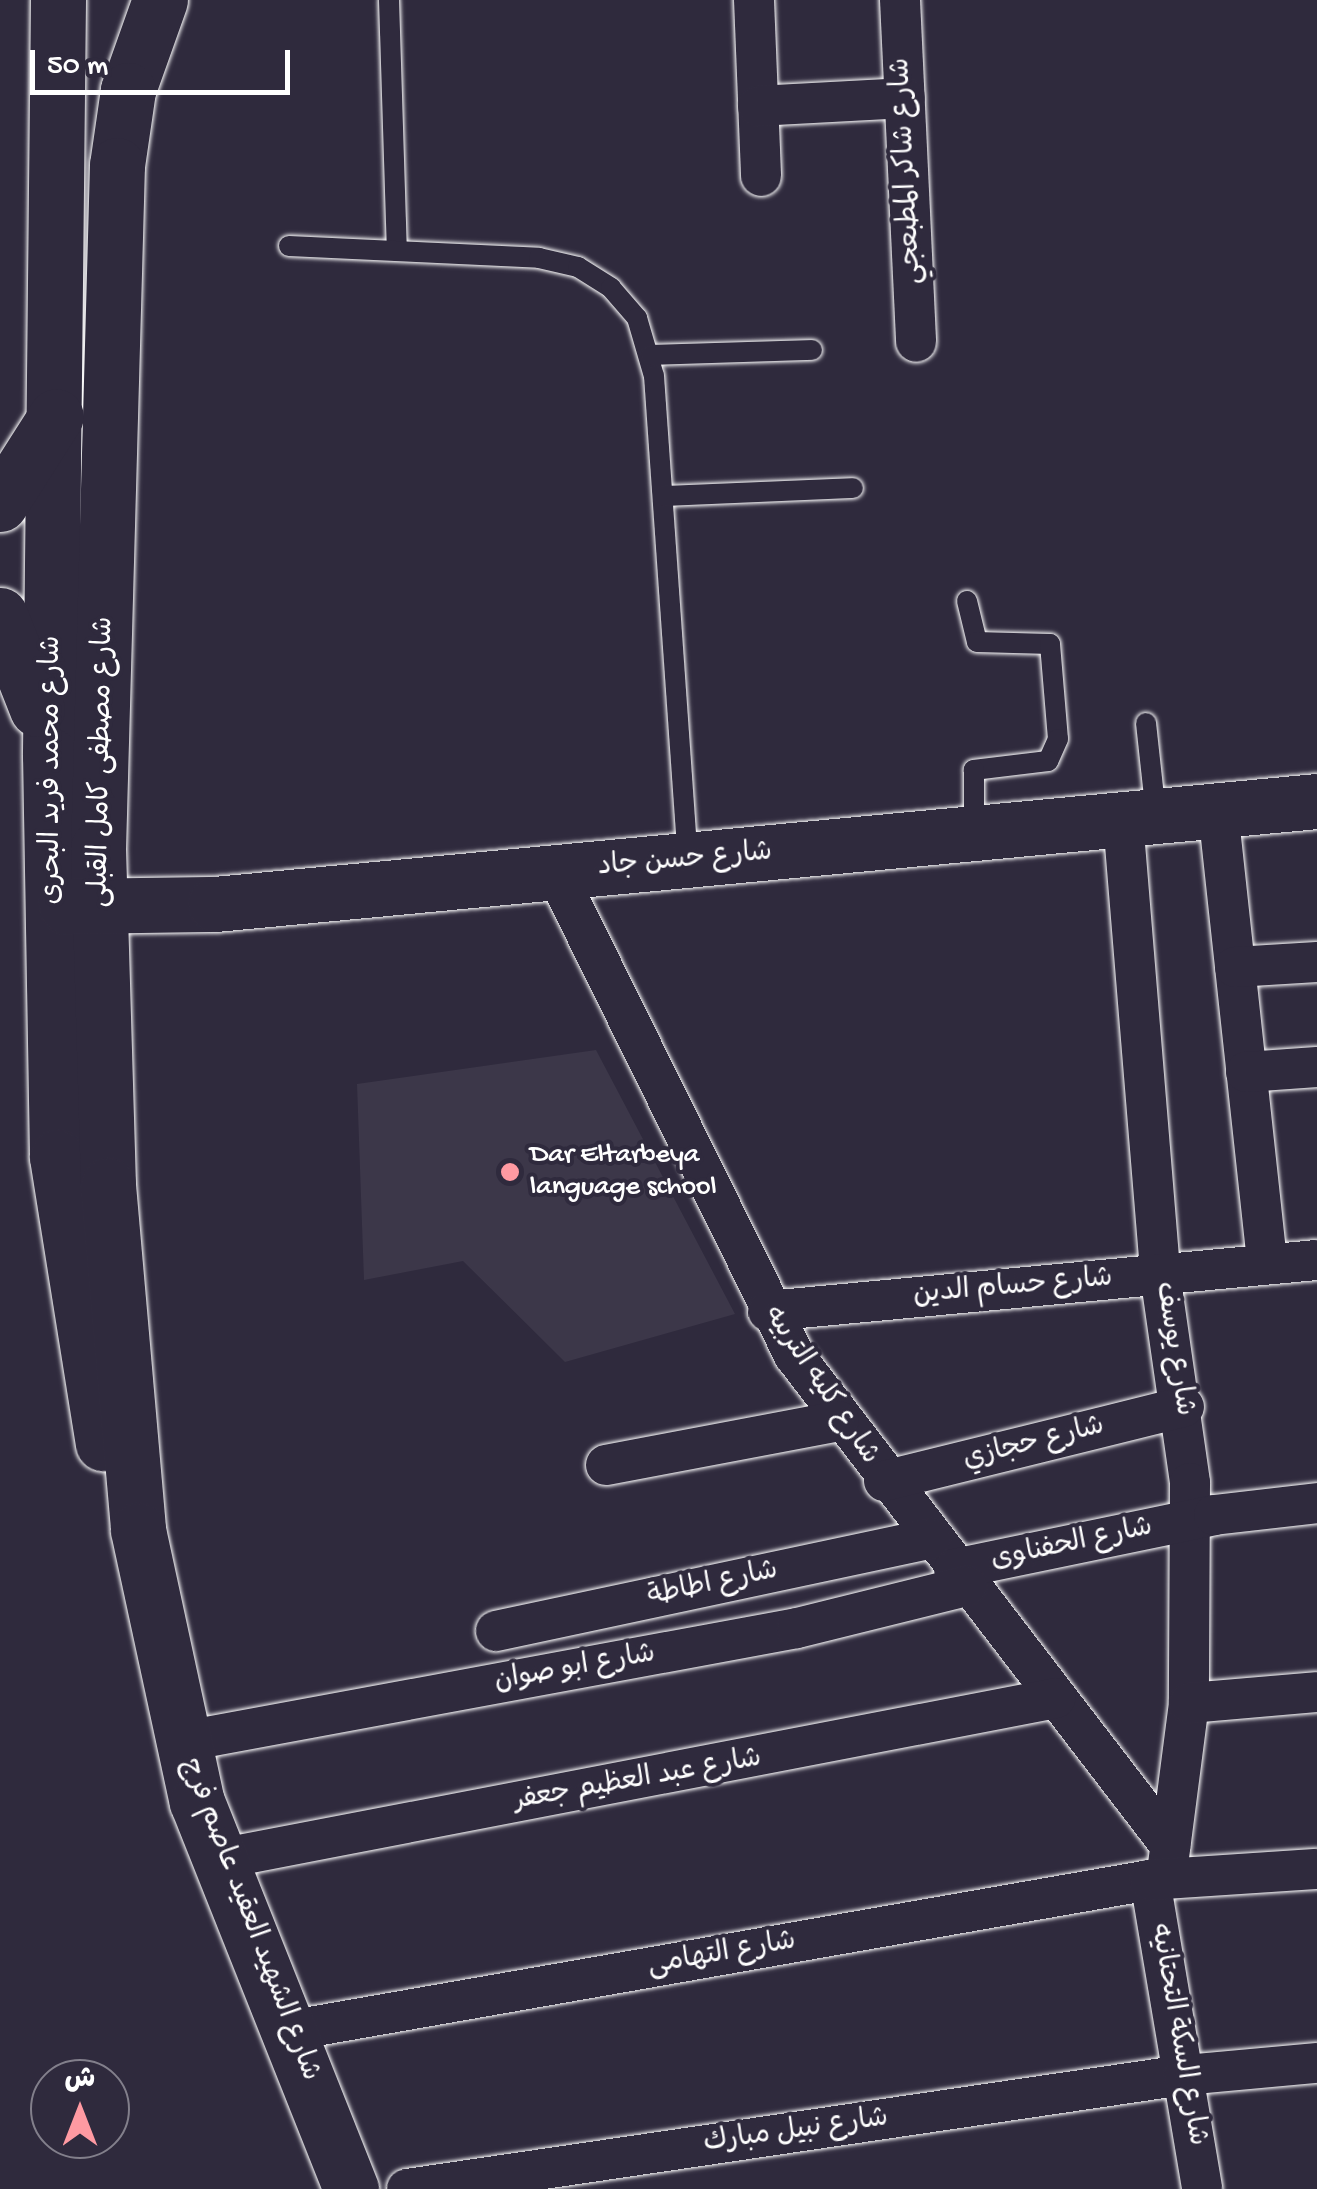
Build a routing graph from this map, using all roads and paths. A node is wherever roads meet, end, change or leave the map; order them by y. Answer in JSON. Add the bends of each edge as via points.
{"nodes":[{"id":1,"x":58,"y":0,"type":"edge"},
{"id":2,"x":160,"y":0,"type":"edge"},
{"id":3,"x":390,"y":0,"type":"edge"},
{"id":4,"x":754,"y":0,"type":"edge"},
{"id":5,"x":900,"y":0,"type":"edge"},
{"id":6,"x":58,"y":89,"type":"junction"},
{"id":7,"x":128,"y":90,"type":"junction"},
{"id":8,"x":905,"y":98,"type":"junction"},
{"id":9,"x":758,"y":106,"type":"junction"},
{"id":10,"x":761,"y":176,"type":"dead end"},
{"id":11,"x":288,"y":246,"type":"dead end"},
{"id":12,"x":397,"y":251,"type":"junction"},
{"id":13,"x":916,"y":342,"type":"dead end"},
{"id":14,"x":812,"y":350,"type":"dead end"},
{"id":15,"x":651,"y":355,"type":"junction"},
{"id":16,"x":58,"y":414,"type":"junction"},
{"id":17,"x":853,"y":488,"type":"dead end"},
{"id":18,"x":663,"y":496,"type":"junction"},
{"id":19,"x":0,"y":504,"type":"edge"},
{"id":20,"x":967,"y":601,"type":"dead end"},
{"id":21,"x":0,"y":615,"type":"edge"},
{"id":22,"x":1146,"y":723,"type":"dead end"},
{"id":23,"x":50,"y":755,"type":"junction"},
{"id":24,"x":1317,"y":801,"type":"edge"},
{"id":25,"x":1218,"y":810,"type":"junction"},
{"id":26,"x":1140,"y":818,"type":"junction"},
{"id":27,"x":974,"y":834,"type":"junction"},
{"id":28,"x":688,"y":860,"type":"junction"},
{"id":29,"x":556,"y":873,"type":"junction"},
{"id":30,"x":77,"y":906,"type":"junction"},
{"id":31,"x":1317,"y":962,"type":"edge"},
{"id":32,"x":1234,"y":967,"type":"junction"},
{"id":33,"x":1317,"y":1067,"type":"edge"},
{"id":34,"x":1246,"y":1072,"type":"junction"},
{"id":35,"x":1317,"y":1260,"type":"edge"},
{"id":36,"x":1267,"y":1264,"type":"junction"},
{"id":37,"x":1160,"y":1274,"type":"junction"},
{"id":38,"x":768,"y":1312,"type":"junction"},
{"id":39,"x":1184,"y":1407,"type":"junction"},
{"id":40,"x":839,"y":1421,"type":"junction"},
{"id":41,"x":606,"y":1464,"type":"dead end"},
{"id":42,"x":884,"y":1481,"type":"junction"},
{"id":43,"x":1317,"y":1503,"type":"edge"},
{"id":44,"x":1190,"y":1521,"type":"junction"},
{"id":45,"x":138,"y":1530,"type":"joint"},
{"id":46,"x":950,"y":1565,"type":"junction"},
{"id":47,"x":496,"y":1631,"type":"dead end"},
{"id":48,"x":1317,"y":1692,"type":"edge"},
{"id":49,"x":1056,"y":1698,"type":"junction"},
{"id":50,"x":1189,"y":1703,"type":"junction"},
{"id":51,"x":180,"y":1742,"type":"junction"},
{"id":52,"x":219,"y":1859,"type":"junction"},
{"id":53,"x":1162,"y":1868,"type":"junction"},
{"id":54,"x":1317,"y":1869,"type":"edge"},
{"id":55,"x":293,"y":2030,"type":"junction"},
{"id":56,"x":1317,"y":2063,"type":"edge"},
{"id":57,"x":1184,"y":2075,"type":"junction"},
{"id":58,"x":351,"y":2189,"type":"edge"},
{"id":59,"x":407,"y":2189,"type":"edge"},
{"id":60,"x":1202,"y":2189,"type":"edge"}],
"edges":[{"from":1,"to":6,"type":"main road","name":"شارع محمد فريد البحرى"},
{"from":2,"to":7,"type":"main road","name":"شارع مصطفى كامل القبلى"},
{"from":3,"to":12,"type":"lane"},
{"from":4,"to":9,"type":"street"},
{"from":5,"to":8,"type":"street","name":"شارع شاكر المطبعجي"},
{"from":6,"to":7,"type":"main road","via":[[84,65],[103,65]]},
{"from":6,"to":16,"type":"main road","name":"شارع محمد فريد البحرى"},
{"from":7,"to":30,"type":"main road","name":"شارع مصطفى كامل القبلى","via":[[117,165]]},
{"from":8,"to":9,"type":"street"},
{"from":8,"to":13,"type":"street","name":"شارع شاكر المطبعجي"},
{"from":9,"to":10,"type":"street"},
{"from":11,"to":12,"type":"lane"},
{"from":12,"to":15,"type":"lane","via":[[578,267],[611,288],[637,318]]},
{"from":14,"to":15,"type":"lane"},
{"from":15,"to":18,"type":"lane"},
{"from":16,"to":19,"type":"main road"},
{"from":16,"to":23,"type":"main road","name":"شارع محمد فريد البحرى"},
{"from":17,"to":18,"type":"lane"},
{"from":18,"to":28,"type":"lane"},
{"from":20,"to":27,"type":"lane","via":[[977,642],[1050,644],[1058,739],[1048,761],[974,770]]},
{"from":21,"to":23,"type":"main road","via":[[21,654]]},
{"from":22,"to":26,"type":"lane"},
{"from":23,"to":30,"type":"main road","name":"شارع محمد فريد البحرى"},
{"from":24,"to":25,"type":"main road","name":"شارع حسن جاد"},
{"from":25,"to":26,"type":"main road","name":"شارع حسن جاد"},
{"from":25,"to":32,"type":"street"},
{"from":26,"to":27,"type":"main road","name":"شارع حسن جاد"},
{"from":26,"to":37,"type":"street","name":"شارع يوسف"},
{"from":27,"to":28,"type":"main road","name":"شارع حسن جاد"},
{"from":28,"to":29,"type":"main road","name":"شارع حسن جاد"},
{"from":29,"to":30,"type":"main road","name":"شارع حسن جاد","via":[[214,904]]},
{"from":29,"to":38,"type":"street","name":"شارع كليه التربيه"},
{"from":30,"to":45,"type":"main road","name":"شارع محمد فريد البحرى","via":[[57,1156],[70,1271],[104,1448]]},
{"from":31,"to":32,"type":"street"},
{"from":32,"to":34,"type":"street"},
{"from":33,"to":34,"type":"street"},
{"from":34,"to":36,"type":"street"},
{"from":35,"to":36,"type":"street","name":"شارع حسام الدين"},
{"from":36,"to":37,"type":"street","name":"شارع حسام الدين"},
{"from":37,"to":38,"type":"street","name":"شارع حسام الدين"},
{"from":37,"to":39,"type":"street","name":"شارع يوسف"},
{"from":38,"to":40,"type":"street","name":"شارع كليه التربيه"},
{"from":39,"to":42,"type":"street","name":"شارع حجازي"},
{"from":39,"to":44,"type":"street","name":"شارع يوسف"},
{"from":40,"to":41,"type":"street"},
{"from":40,"to":42,"type":"street","name":"شارع كليه التربيه"},
{"from":42,"to":46,"type":"street","name":"شارع كليه التربيه"},
{"from":43,"to":44,"type":"street","name":"شارع الحفناوى"},
{"from":44,"to":46,"type":"street","name":"شارع الحفناوى"},
{"from":44,"to":50,"type":"street","name":"شارع يوسف"},
{"from":45,"to":51,"type":"main road","name":"شارع الشهيد العقيد عاصم فرج"},
{"from":46,"to":47,"type":"street","name":"شارع اطاطة"},
{"from":46,"to":49,"type":"street","name":"شارع كليه التربيه"},
{"from":46,"to":51,"type":"street","name":"شارع ابو صوان","via":[[797,1628]]},
{"from":48,"to":50,"type":"street"},
{"from":49,"to":52,"type":"street","name":"شارع عبد العظيم جعفر"},
{"from":49,"to":53,"type":"street","name":"شارع كليه التربيه"},
{"from":50,"to":53,"type":"street","name":"شارع يوسف"},
{"from":51,"to":52,"type":"main road","name":"شارع الشهيد العقيد عاصم فرج"},
{"from":52,"to":55,"type":"main road","name":"شارع الشهيد العقيد عاصم فرج"},
{"from":53,"to":54,"type":"street","name":"شارع التهامى"},
{"from":53,"to":55,"type":"street","name":"شارع التهامى"},
{"from":53,"to":57,"type":"street","name":"شارع السكة التحتانيه"},
{"from":55,"to":58,"type":"main road","name":"شارع الشهيد العقيد عاصم فرج"},
{"from":56,"to":57,"type":"street","name":"شارع نبيل مبارك"},
{"from":57,"to":59,"type":"street","name":"شارع نبيل مبارك"},
{"from":57,"to":60,"type":"street","name":"شارع السكة التحتانيه"}]}
